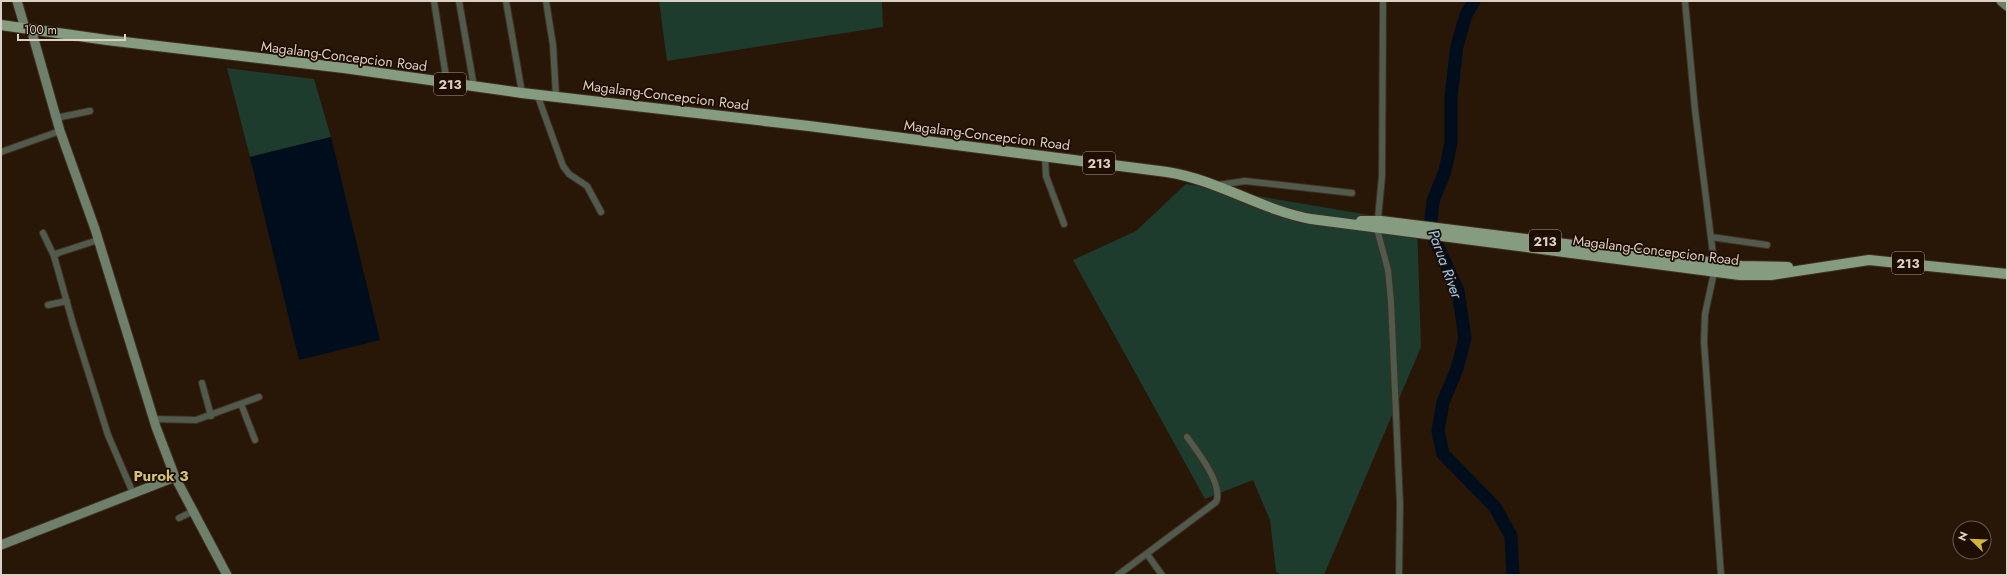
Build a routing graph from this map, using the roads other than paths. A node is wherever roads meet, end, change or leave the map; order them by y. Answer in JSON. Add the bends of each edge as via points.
{"nodes":[{"id":1,"x":17,"y":1,"type":"edge"},
{"id":2,"x":434,"y":1,"type":"edge"},
{"id":3,"x":459,"y":1,"type":"edge"},
{"id":4,"x":506,"y":1,"type":"edge"},
{"id":5,"x":546,"y":1,"type":"edge"},
{"id":6,"x":1383,"y":1,"type":"edge"},
{"id":7,"x":1685,"y":1,"type":"edge"},
{"id":8,"x":2001,"y":1,"type":"edge"},
{"id":9,"x":2007,"y":6,"type":"edge"},
{"id":10,"x":1,"y":25,"type":"edge"},
{"id":11,"x":28,"y":28,"type":"junction"},
{"id":12,"x":447,"y":83,"type":"junction"},
{"id":13,"x":474,"y":87,"type":"junction"},
{"id":14,"x":522,"y":93,"type":"junction"},
{"id":15,"x":537,"y":94,"type":"junction"},
{"id":16,"x":556,"y":96,"type":"junction"},
{"id":17,"x":90,"y":111,"type":"dead end"},
{"id":18,"x":56,"y":118,"type":"junction"},
{"id":19,"x":60,"y":131,"type":"junction"},
{"id":20,"x":1,"y":152,"type":"edge"},
{"id":21,"x":1044,"y":156,"type":"junction"},
{"id":22,"x":1218,"y":185,"type":"junction"},
{"id":23,"x":1352,"y":193,"type":"dead end"},
{"id":24,"x":601,"y":212,"type":"dead end"},
{"id":25,"x":1064,"y":224,"type":"dead end"},
{"id":26,"x":1379,"y":225,"type":"junction"},
{"id":27,"x":43,"y":233,"type":"dead end"},
{"id":28,"x":1711,"y":237,"type":"junction"},
{"id":29,"x":98,"y":240,"type":"junction"},
{"id":30,"x":1767,"y":244,"type":"dead end"},
{"id":31,"x":54,"y":256,"type":"junction"},
{"id":32,"x":1711,"y":266,"type":"junction"},
{"id":33,"x":2007,"y":274,"type":"edge"},
{"id":34,"x":67,"y":301,"type":"junction"},
{"id":35,"x":48,"y":305,"type":"dead end"},
{"id":36,"x":202,"y":382,"type":"dead end"},
{"id":37,"x":259,"y":397,"type":"dead end"},
{"id":38,"x":241,"y":404,"type":"junction"},
{"id":39,"x":211,"y":416,"type":"junction"},
{"id":40,"x":154,"y":419,"type":"junction"},
{"id":41,"x":1187,"y":436,"type":"dead end"},
{"id":42,"x":255,"y":440,"type":"dead end"},
{"id":43,"x":175,"y":476,"type":"junction"},
{"id":44,"x":133,"y":493,"type":"junction"},
{"id":45,"x":194,"y":511,"type":"junction"},
{"id":46,"x":179,"y":518,"type":"dead end"},
{"id":47,"x":1,"y":545,"type":"edge"},
{"id":48,"x":1147,"y":554,"type":"junction"},
{"id":49,"x":226,"y":575,"type":"edge"},
{"id":50,"x":1118,"y":575,"type":"edge"},
{"id":51,"x":1162,"y":575,"type":"edge"},
{"id":52,"x":1398,"y":575,"type":"edge"},
{"id":53,"x":1721,"y":575,"type":"edge"}],
"edges":[{"from":1,"to":11,"type":"street"},
{"from":2,"to":12,"type":"street"},
{"from":3,"to":13,"type":"street"},
{"from":4,"to":14,"type":"street"},
{"from":5,"to":16,"type":"street","via":[[553,45]]},
{"from":6,"to":26,"type":"street","via":[[1383,154]]},
{"from":7,"to":28,"type":"street"},
{"from":8,"to":9,"type":"street"},
{"from":10,"to":11,"type":"main road","name":"Magalang-Concepcion Road","number":"213"},
{"from":11,"to":12,"type":"main road","name":"Magalang-Concepcion Road","number":"213"},
{"from":11,"to":18,"type":"street"},
{"from":12,"to":13,"type":"main road","name":"Magalang-Concepcion Road","number":"213"},
{"from":13,"to":14,"type":"main road","name":"Magalang-Concepcion Road","number":"213"},
{"from":14,"to":15,"type":"main road","name":"Magalang-Concepcion Road","number":"213"},
{"from":15,"to":16,"type":"main road","name":"Magalang-Concepcion Road","number":"213"},
{"from":15,"to":24,"type":"street","via":[[563,166],[569,174],[587,186]]},
{"from":16,"to":21,"type":"main road","name":"Magalang-Concepcion Road","number":"213"},
{"from":17,"to":18,"type":"street"},
{"from":18,"to":19,"type":"street"},
{"from":19,"to":20,"type":"street"},
{"from":19,"to":29,"type":"street"},
{"from":21,"to":22,"type":"main road","name":"Magalang-Concepcion Road","number":"213","via":[[1167,172]]},
{"from":21,"to":25,"type":"street","via":[[1046,176]]},
{"from":22,"to":23,"type":"street","via":[[1245,181]]},
{"from":22,"to":26,"type":"main road","name":"Magalang-Concepcion Road","number":"213","via":[[1289,214],[1320,221]]},
{"from":26,"to":32,"type":"main road","name":"Magalang-Concepcion Road","number":"213"},
{"from":26,"to":52,"type":"street","via":[[1391,302],[1400,504]]},
{"from":27,"to":31,"type":"street"},
{"from":28,"to":30,"type":"street"},
{"from":28,"to":32,"type":"street"},
{"from":29,"to":31,"type":"street"},
{"from":29,"to":40,"type":"street"},
{"from":31,"to":34,"type":"street"},
{"from":32,"to":33,"type":"main road","name":"Magalang-Concepcion Road","number":"213","via":[[1755,276],[1869,260]]},
{"from":32,"to":53,"type":"street","via":[[1704,342]]},
{"from":34,"to":35,"type":"street"},
{"from":34,"to":44,"type":"street","via":[[108,435]]},
{"from":36,"to":39,"type":"street"},
{"from":37,"to":38,"type":"street"},
{"from":38,"to":39,"type":"street"},
{"from":38,"to":42,"type":"street"},
{"from":39,"to":40,"type":"street","via":[[189,421]]},
{"from":40,"to":43,"type":"street"},
{"from":41,"to":48,"type":"street","via":[[1214,480],[1218,498],[1213,505]]},
{"from":43,"to":44,"type":"street"},
{"from":43,"to":45,"type":"street"},
{"from":44,"to":47,"type":"street"},
{"from":45,"to":46,"type":"street"},
{"from":45,"to":49,"type":"street"},
{"from":48,"to":50,"type":"street"},
{"from":48,"to":51,"type":"street"}]}
